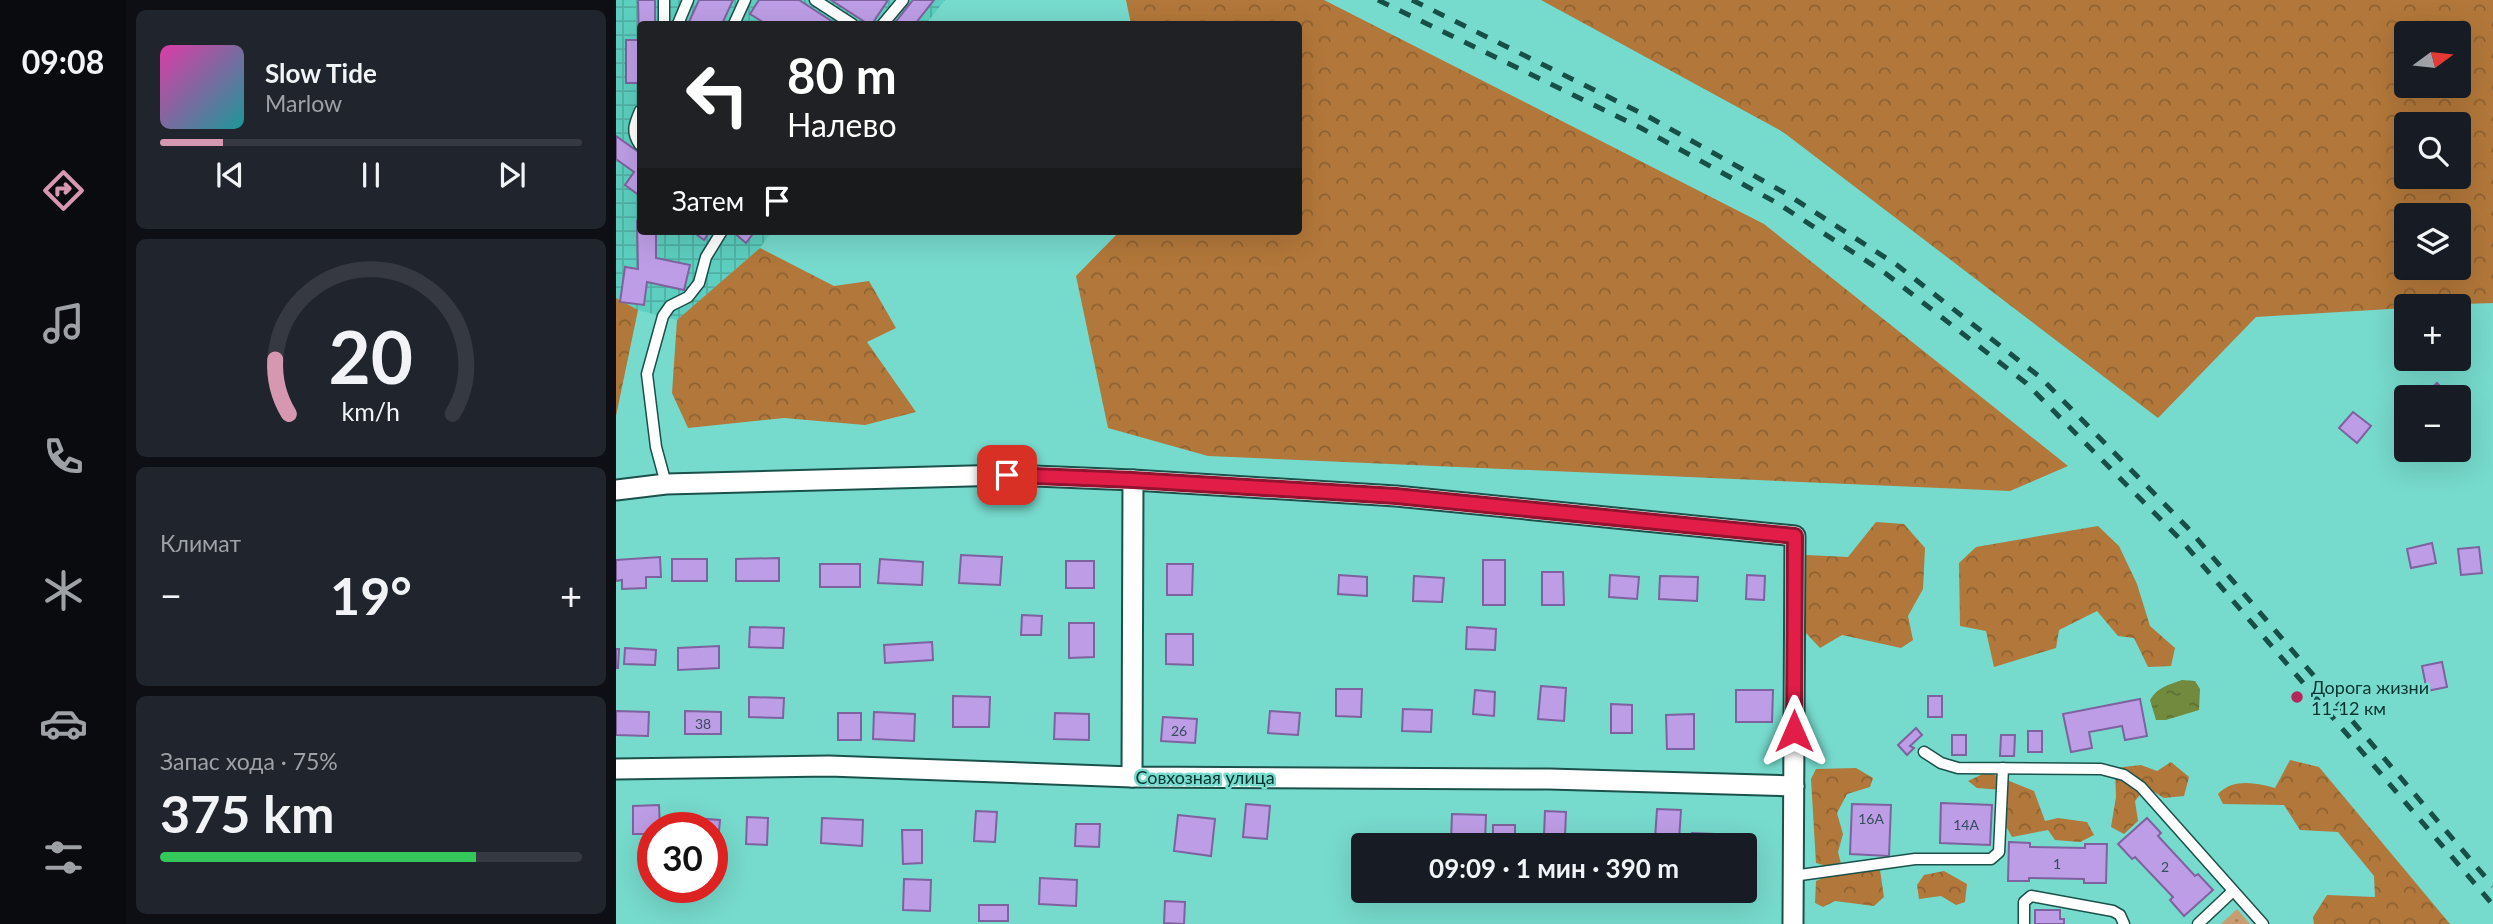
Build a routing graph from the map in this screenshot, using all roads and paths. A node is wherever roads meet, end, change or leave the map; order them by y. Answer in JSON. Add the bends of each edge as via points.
{"nodes":[{"id":1,"x":664,"y":0,"type":"edge"},
{"id":2,"x":688,"y":0,"type":"edge"},
{"id":3,"x":745,"y":0,"type":"edge"},
{"id":4,"x":815,"y":0,"type":"edge"},
{"id":5,"x":902,"y":0,"type":"edge"},
{"id":6,"x":664,"y":21,"type":"edge"},
{"id":7,"x":679,"y":21,"type":"edge"},
{"id":8,"x":735,"y":21,"type":"edge"},
{"id":9,"x":847,"y":21,"type":"edge"},
{"id":10,"x":885,"y":21,"type":"edge"},
{"id":11,"x":637,"y":118,"type":"edge"},
{"id":12,"x":637,"y":140,"type":"edge"},
{"id":13,"x":720,"y":235,"type":"edge"},
{"id":14,"x":1133,"y":480,"type":"junction"},
{"id":15,"x":666,"y":484,"type":"junction"},
{"id":16,"x":616,"y":490,"type":"edge"},
{"id":17,"x":1924,"y":752,"type":"dead end"},
{"id":18,"x":2003,"y":768,"type":"junction"},
{"id":19,"x":616,"y":769,"type":"edge"},
{"id":20,"x":1132,"y":777,"type":"junction"},
{"id":21,"x":1794,"y":786,"type":"junction"},
{"id":22,"x":1793,"y":876,"type":"junction"},
{"id":23,"x":2233,"y":891,"type":"junction"},
{"id":24,"x":1793,"y":924,"type":"edge"},
{"id":25,"x":2024,"y":924,"type":"edge"},
{"id":26,"x":2124,"y":924,"type":"edge"},
{"id":27,"x":2198,"y":924,"type":"edge"},
{"id":28,"x":2263,"y":924,"type":"edge"}],
"edges":[{"from":1,"to":6,"type":"lane"},
{"from":2,"to":7,"type":"lane"},
{"from":3,"to":8,"type":"lane"},
{"from":4,"to":9,"type":"lane"},
{"from":5,"to":10,"type":"lane"},
{"from":11,"to":12,"type":"lane"},
{"from":13,"to":15,"type":"lane","via":[[706,257],[699,283],[663,316],[647,374],[656,447]]},
{"from":14,"to":15,"type":"street","via":[[1007,475]]},
{"from":14,"to":20,"type":"street"},
{"from":14,"to":21,"type":"street","via":[[1396,496],[1795,536]]},
{"from":15,"to":16,"type":"street"},
{"from":17,"to":18,"type":"lane","via":[[1958,768]]},
{"from":18,"to":22,"type":"lane","via":[[1999,852],[1991,859],[1915,859]]},
{"from":18,"to":23,"type":"lane","via":[[2101,769],[2124,775],[2141,787]]},
{"from":19,"to":20,"type":"street","name":"Совхозная улица","via":[[829,766]]},
{"from":20,"to":21,"type":"street","name":"Совхозная улица","via":[[1549,779]]},
{"from":21,"to":22,"type":"street"},
{"from":22,"to":24,"type":"street"},
{"from":23,"to":27,"type":"lane"},
{"from":23,"to":28,"type":"lane"},
{"from":25,"to":26,"type":"lane","via":[[2024,902],[2031,896],[2113,911]]}]}
